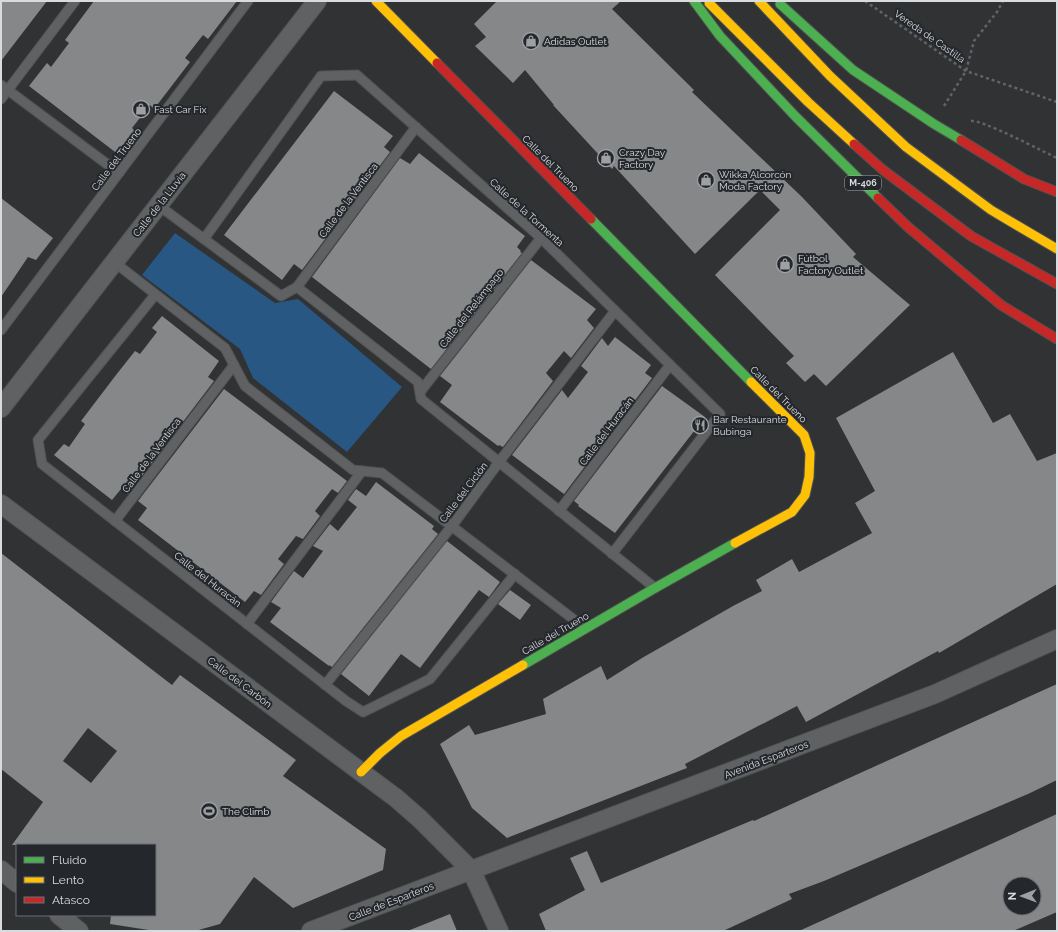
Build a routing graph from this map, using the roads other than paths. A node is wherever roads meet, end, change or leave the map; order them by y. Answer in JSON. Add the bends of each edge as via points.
{"nodes":[{"id":1,"x":75,"y":1,"type":"edge"},
{"id":2,"x":248,"y":1,"type":"edge"},
{"id":3,"x":316,"y":1,"type":"edge"},
{"id":4,"x":376,"y":1,"type":"edge"},
{"id":5,"x":694,"y":1,"type":"edge"},
{"id":6,"x":707,"y":1,"type":"edge"},
{"id":7,"x":759,"y":1,"type":"edge"},
{"id":8,"x":777,"y":1,"type":"edge"},
{"id":9,"x":4,"y":88,"type":"edge"},
{"id":10,"x":1,"y":99,"type":"edge"},
{"id":11,"x":416,"y":127,"type":"junction"},
{"id":12,"x":119,"y":174,"type":"junction"},
{"id":13,"x":1057,"y":192,"type":"edge"},
{"id":14,"x":158,"y":205,"type":"junction"},
{"id":15,"x":541,"y":238,"type":"junction"},
{"id":16,"x":204,"y":239,"type":"junction"},
{"id":17,"x":1057,"y":248,"type":"edge"},
{"id":18,"x":114,"y":262,"type":"junction"},
{"id":19,"x":1057,"y":284,"type":"edge"},
{"id":20,"x":297,"y":287,"type":"junction"},
{"id":21,"x":156,"y":295,"type":"junction"},
{"id":22,"x":614,"y":311,"type":"junction"},
{"id":23,"x":1,"y":330,"type":"edge"},
{"id":24,"x":1057,"y":339,"type":"edge"},
{"id":25,"x":234,"y":365,"type":"junction"},
{"id":26,"x":670,"y":365,"type":"junction"},
{"id":27,"x":420,"y":392,"type":"junction"},
{"id":28,"x":1,"y":408,"type":"edge"},
{"id":29,"x":499,"y":462,"type":"junction"},
{"id":30,"x":362,"y":471,"type":"junction"},
{"id":31,"x":1,"y":504,"type":"edge"},
{"id":32,"x":559,"y":511,"type":"junction"},
{"id":33,"x":115,"y":521,"type":"junction"},
{"id":34,"x":452,"y":526,"type":"junction"},
{"id":35,"x":612,"y":554,"type":"junction"},
{"id":36,"x":515,"y":574,"type":"junction"},
{"id":37,"x":654,"y":588,"type":"junction"},
{"id":38,"x":247,"y":624,"type":"junction"},
{"id":39,"x":585,"y":628,"type":"junction"},
{"id":40,"x":1057,"y":639,"type":"edge"},
{"id":41,"x":325,"y":685,"type":"junction"},
{"id":42,"x":361,"y":772,"type":"junction"},
{"id":43,"x":1,"y":870,"type":"edge"},
{"id":44,"x":471,"y":870,"type":"junction"},
{"id":45,"x":16,"y":882,"type":"edge"},
{"id":46,"x":60,"y":916,"type":"edge"},
{"id":47,"x":79,"y":931,"type":"edge"},
{"id":48,"x":311,"y":931,"type":"edge"},
{"id":49,"x":499,"y":931,"type":"edge"}],
"edges":[{"from":1,"to":9,"type":"lane"},
{"from":2,"to":12,"type":"lane","name":"Calle del Trueno"},
{"from":3,"to":14,"type":"street","name":"Calle de la Lluvia"},
{"from":4,"to":37,"type":"main road","name":"Calle del Trueno","via":[[804,435],[810,453],[809,477],[805,495],[792,512]]},
{"from":5,"to":24,"type":"main road","number":"M-406","via":[[720,36],[795,116],[908,227],[1001,305]]},
{"from":6,"to":19,"type":"main road","number":"M-406","via":[[808,102],[883,170],[971,236]]},
{"from":7,"to":17,"type":"main road","via":[[830,76],[906,147],[991,210]]},
{"from":8,"to":13,"type":"main road","via":[[853,70],[1024,179]]},
{"from":9,"to":10,"type":"lane"},
{"from":9,"to":12,"type":"lane"},
{"from":11,"to":15,"type":"lane","name":"Calle de la Tormenta"},
{"from":11,"to":16,"type":"lane","name":"Calle de la Tormenta","via":[[357,75],[321,76]]},
{"from":11,"to":20,"type":"lane","name":"Calle de la Ventisca"},
{"from":12,"to":23,"type":"lane","name":"Calle del Trueno"},
{"from":14,"to":16,"type":"lane"},
{"from":14,"to":18,"type":"street","name":"Calle de la Lluvia"},
{"from":15,"to":22,"type":"lane","name":"Calle de la Tormenta"},
{"from":15,"to":27,"type":"lane","name":"Calle del Relámpago"},
{"from":16,"to":20,"type":"lane","via":[[281,296]]},
{"from":18,"to":21,"type":"lane"},
{"from":18,"to":28,"type":"street","name":"Calle de la Lluvia"},
{"from":20,"to":27,"type":"lane","via":[[418,382]]},
{"from":21,"to":25,"type":"lane","via":[[225,348]]},
{"from":21,"to":33,"type":"lane","name":"Calle del Huracán","via":[[38,440],[42,464]]},
{"from":22,"to":26,"type":"lane","name":"Calle de la Tormenta"},
{"from":22,"to":29,"type":"lane","name":"Calle del Ciclón"},
{"from":25,"to":30,"type":"lane","via":[[245,386],[353,470]]},
{"from":25,"to":33,"type":"lane","name":"Calle de la Ventisca"},
{"from":26,"to":32,"type":"lane","name":"Calle del Huracán"},
{"from":26,"to":35,"type":"lane","name":"Calle de la Tormenta","via":[[720,414]]},
{"from":27,"to":29,"type":"lane","via":[[421,399]]},
{"from":29,"to":32,"type":"lane"},
{"from":29,"to":34,"type":"lane","name":"Calle del Ciclón"},
{"from":30,"to":34,"type":"lane","via":[[382,473]]},
{"from":30,"to":38,"type":"lane"},
{"from":31,"to":42,"type":"street","name":"Calle del Carbón"},
{"from":32,"to":35,"type":"lane"},
{"from":33,"to":38,"type":"lane","name":"Calle del Huracán"},
{"from":34,"to":36,"type":"lane"},
{"from":34,"to":41,"type":"lane","name":"Calle del Ciclón"},
{"from":35,"to":37,"type":"lane"},
{"from":36,"to":39,"type":"lane"},
{"from":36,"to":41,"type":"lane","name":"Calle del Huracán","via":[[430,679],[363,712]]},
{"from":37,"to":39,"type":"main road","name":"Calle del Trueno"},
{"from":38,"to":41,"type":"lane","name":"Calle del Huracán"},
{"from":39,"to":42,"type":"main road","name":"Calle del Trueno","via":[[401,736],[382,750]]},
{"from":40,"to":44,"type":"street","name":"Avenida Esparteros","via":[[935,694]]},
{"from":42,"to":44,"type":"street","name":"Calle del Carbón","via":[[420,819]]},
{"from":43,"to":45,"type":"street"},
{"from":44,"to":48,"type":"street","name":"Calle de Esparteros"},
{"from":44,"to":49,"type":"street"},
{"from":46,"to":47,"type":"street"}]}
